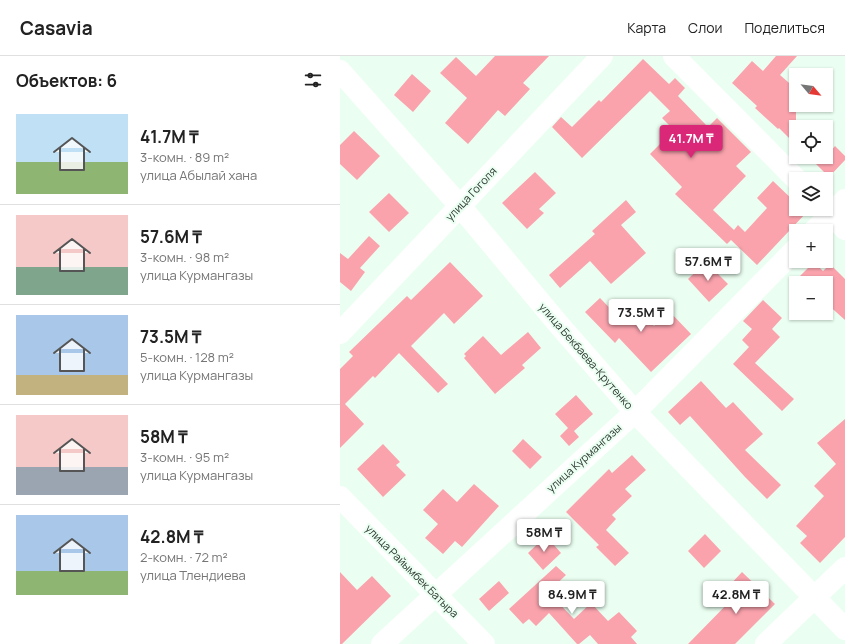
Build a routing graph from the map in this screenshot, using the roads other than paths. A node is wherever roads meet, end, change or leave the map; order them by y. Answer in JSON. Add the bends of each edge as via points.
{"nodes":[{"id":1,"x":602,"y":56,"type":"edge"},
{"id":2,"x":674,"y":56,"type":"edge"},
{"id":3,"x":340,"y":71,"type":"edge"},
{"id":4,"x":789,"y":172,"type":"edge"},
{"id":5,"x":460,"y":206,"type":"junction"},
{"id":6,"x":837,"y":213,"type":"edge"},
{"id":7,"x":823,"y":224,"type":"edge"},
{"id":8,"x":789,"y":256,"type":"edge"},
{"id":9,"x":340,"y":333,"type":"edge"},
{"id":10,"x":635,"y":412,"type":"junction"},
{"id":11,"x":340,"y":498,"type":"edge"},
{"id":12,"x":845,"y":568,"type":"edge"},
{"id":13,"x":436,"y":594,"type":"junction"},
{"id":14,"x":814,"y":597,"type":"junction"},
{"id":15,"x":845,"y":629,"type":"edge"},
{"id":16,"x":382,"y":644,"type":"edge"},
{"id":17,"x":484,"y":644,"type":"edge"},
{"id":18,"x":766,"y":644,"type":"edge"}],
"edges":[{"from":1,"to":5,"type":"street","name":"улица Гоголя"},
{"from":2,"to":4,"type":"street"},
{"from":3,"to":5,"type":"street","name":"улица Бекбаева-Крутенко"},
{"from":5,"to":9,"type":"street","name":"улица Гоголя"},
{"from":5,"to":10,"type":"street","name":"улица Бекбаева-Крутенко"},
{"from":6,"to":7,"type":"street"},
{"from":8,"to":10,"type":"street","name":"улица Курмангазы"},
{"from":10,"to":13,"type":"street","name":"улица Курмангазы"},
{"from":10,"to":14,"type":"street","name":"улица Бекбаева-Крутенко"},
{"from":11,"to":13,"type":"street","name":"улица Райымбек Батыра"},
{"from":12,"to":14,"type":"street"},
{"from":13,"to":16,"type":"street","name":"улица Курмангазы"},
{"from":13,"to":17,"type":"street","name":"улица Райымбек Батыра"},
{"from":14,"to":15,"type":"street","name":"улица Бекбаева-Крутенко"},
{"from":14,"to":18,"type":"street"}]}
